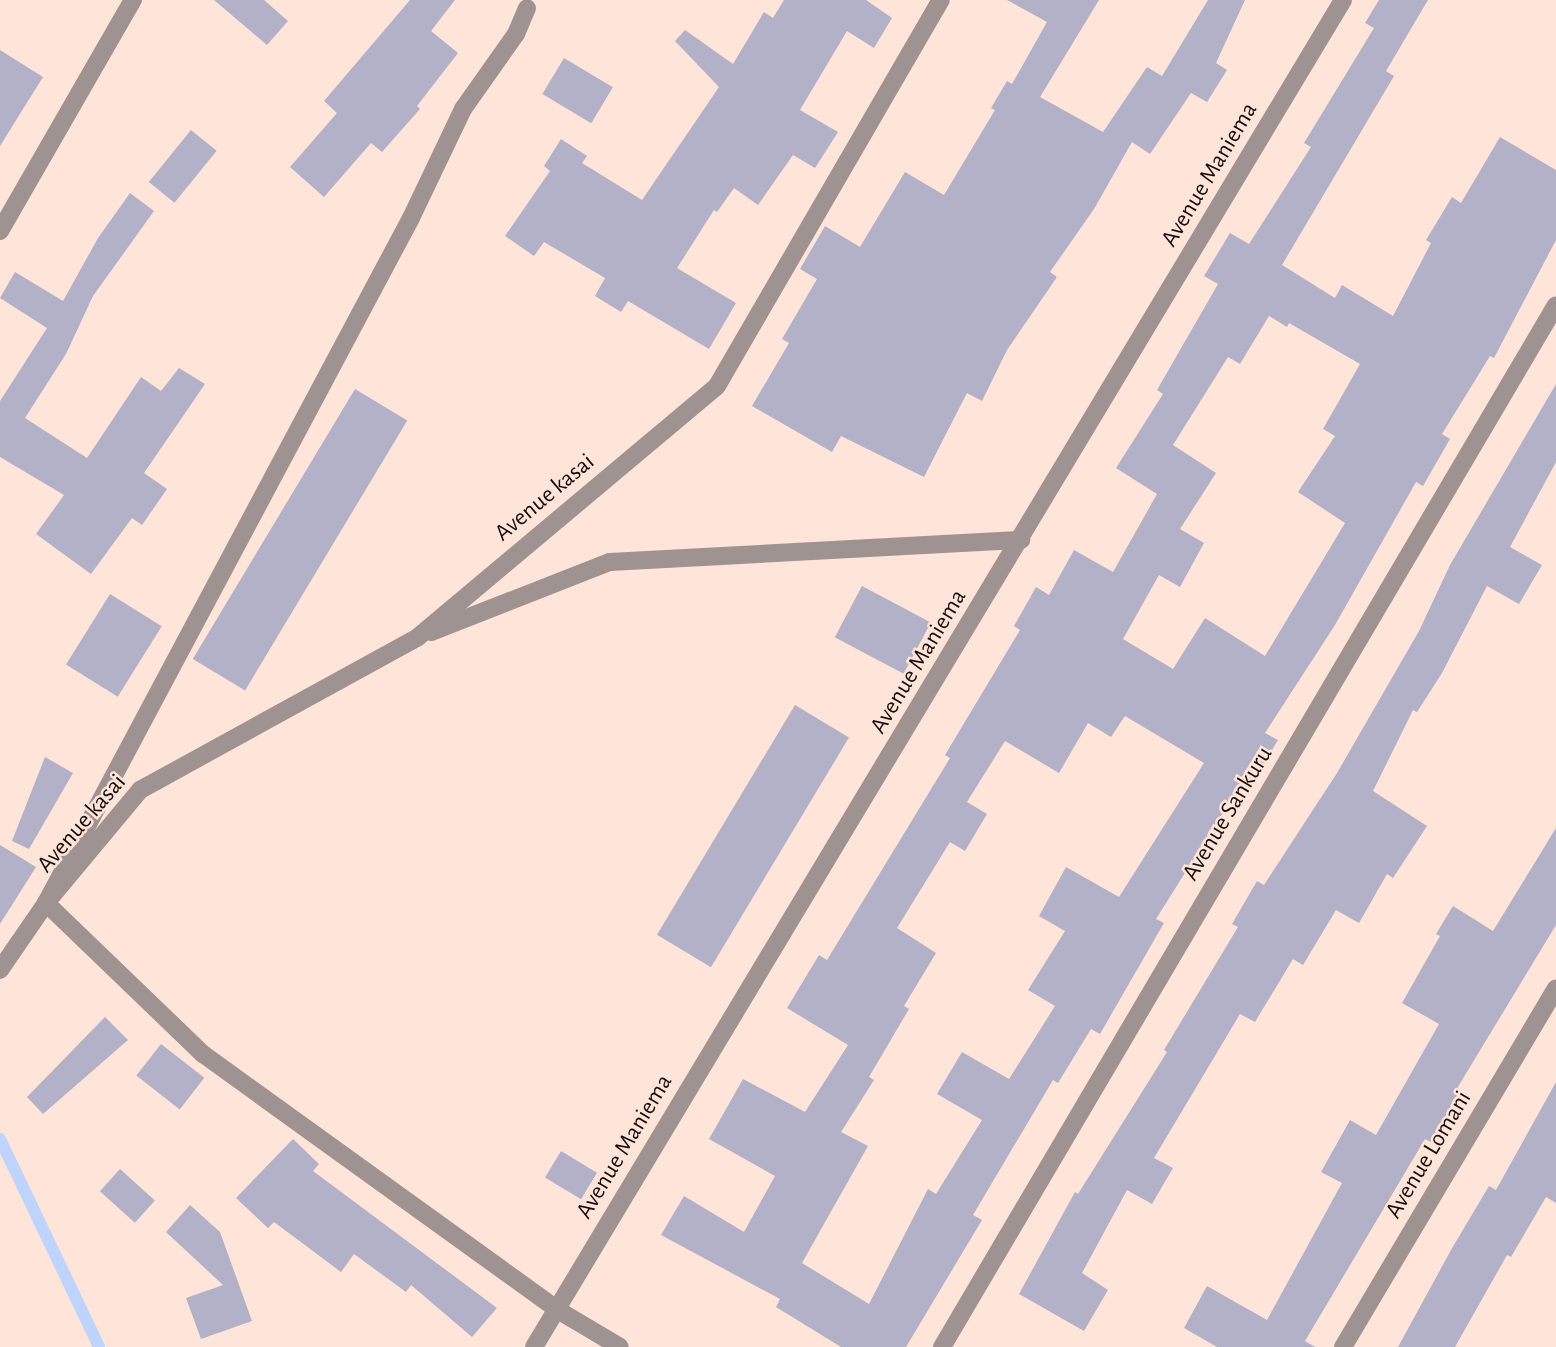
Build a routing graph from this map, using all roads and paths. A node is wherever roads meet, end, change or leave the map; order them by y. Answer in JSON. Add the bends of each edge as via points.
{"nodes":[{"id":1,"x":133,"y":0,"type":"edge"},
{"id":2,"x":942,"y":0,"type":"edge"},
{"id":3,"x":1343,"y":0,"type":"edge"},
{"id":4,"x":527,"y":8,"type":"dead end"},
{"id":5,"x":0,"y":231,"type":"edge"},
{"id":6,"x":1556,"y":305,"type":"edge"},
{"id":7,"x":1021,"y":540,"type":"junction"},
{"id":8,"x":418,"y":637,"type":"junction"},
{"id":9,"x":46,"y":903,"type":"junction"},
{"id":10,"x":0,"y":970,"type":"edge"},
{"id":11,"x":1556,"y":988,"type":"edge"},
{"id":12,"x":556,"y":1309,"type":"junction"},
{"id":13,"x":534,"y":1347,"type":"edge"},
{"id":14,"x":620,"y":1347,"type":"edge"},
{"id":15,"x":942,"y":1347,"type":"edge"},
{"id":16,"x":1343,"y":1347,"type":"edge"}],
"edges":[{"from":1,"to":5,"type":"street"},
{"from":2,"to":8,"type":"street","name":"Avenue kasai","via":[[717,386]]},
{"from":3,"to":7,"type":"street","name":"Avenue Maniema"},
{"from":4,"to":9,"type":"street","via":[[516,34],[463,109],[411,218]]},
{"from":6,"to":15,"type":"street","name":"Avenue Sankuru"},
{"from":7,"to":8,"type":"street","via":[[610,562]]},
{"from":7,"to":12,"type":"street","name":"Avenue Maniema"},
{"from":8,"to":9,"type":"street","name":"Avenue kasai","via":[[140,790]]},
{"from":9,"to":10,"type":"street"},
{"from":9,"to":12,"type":"street","via":[[203,1054]]},
{"from":11,"to":16,"type":"street","name":"Avenue Lomani"},
{"from":12,"to":13,"type":"street","name":"Avenue Maniema"},
{"from":12,"to":14,"type":"street"}]}
